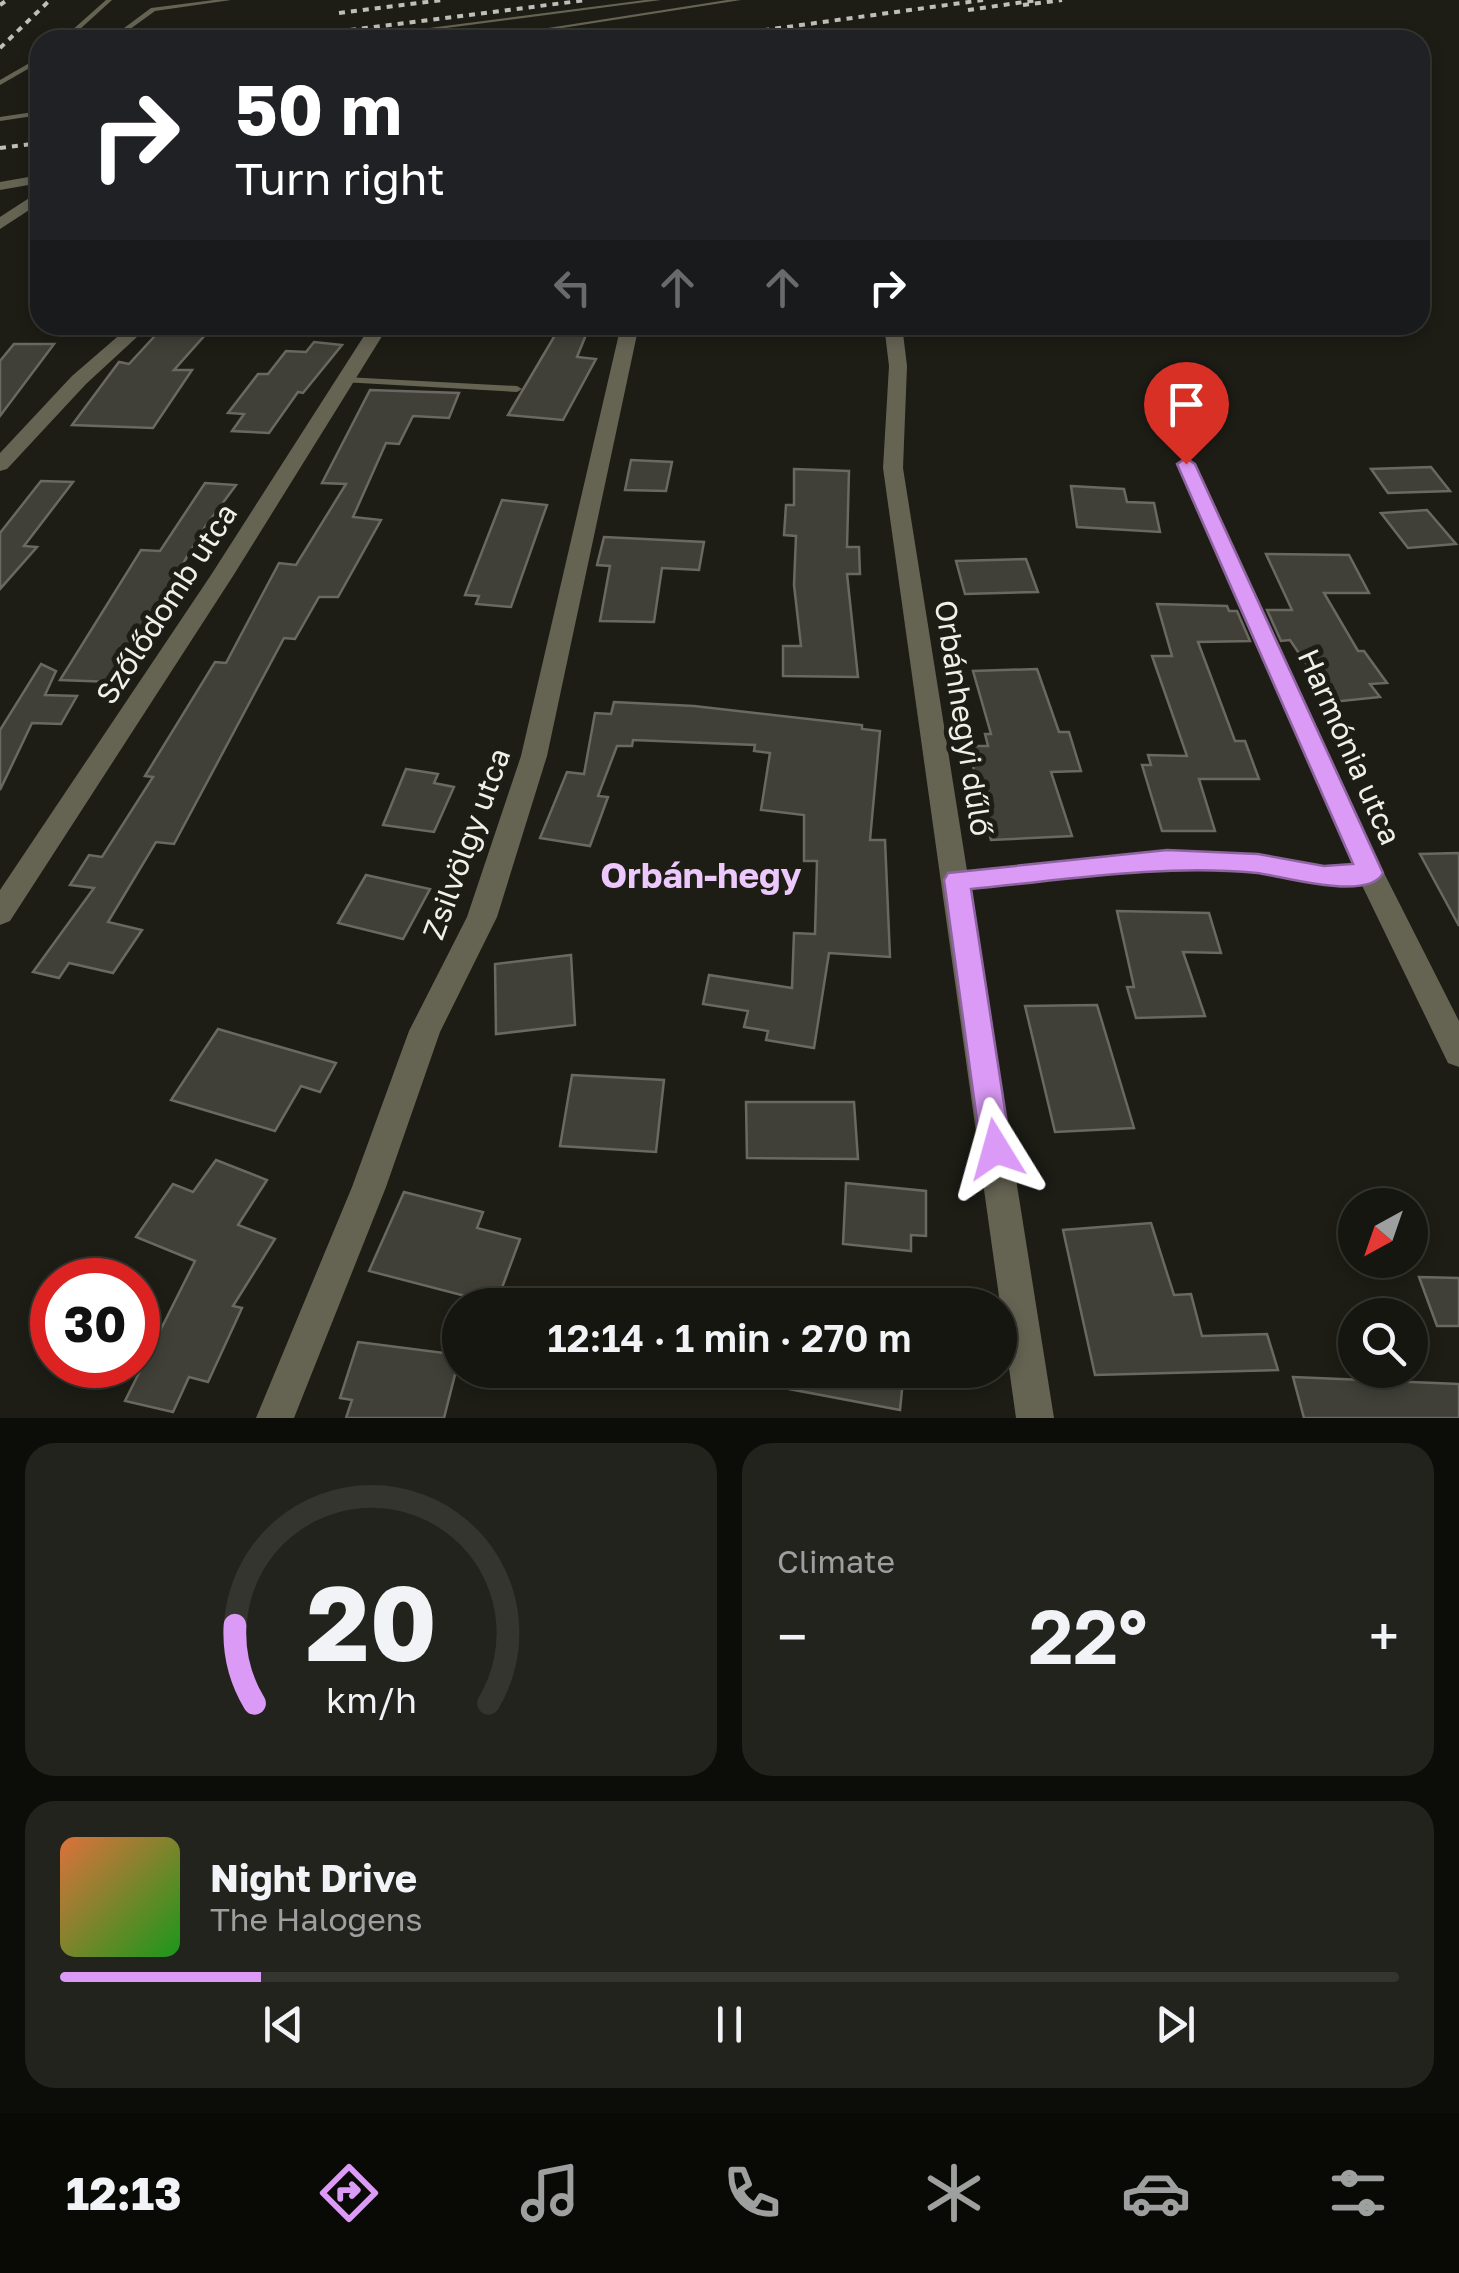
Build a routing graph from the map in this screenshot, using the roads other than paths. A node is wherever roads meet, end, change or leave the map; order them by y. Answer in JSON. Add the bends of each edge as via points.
{"nodes":[{"id":1,"x":109,"y":0,"type":"edge"},
{"id":2,"x":161,"y":0,"type":"edge"},
{"id":3,"x":228,"y":0,"type":"edge"},
{"id":4,"x":658,"y":0,"type":"edge"},
{"id":5,"x":738,"y":0,"type":"edge"},
{"id":6,"x":153,"y":9,"type":"junction"},
{"id":7,"x":75,"y":30,"type":"edge"},
{"id":8,"x":125,"y":30,"type":"edge"},
{"id":9,"x":420,"y":30,"type":"edge"},
{"id":10,"x":540,"y":30,"type":"edge"},
{"id":11,"x":30,"y":65,"type":"edge"},
{"id":12,"x":0,"y":83,"type":"edge"},
{"id":13,"x":30,"y":114,"type":"edge"},
{"id":14,"x":0,"y":119,"type":"edge"},
{"id":15,"x":30,"y":181,"type":"edge"},
{"id":16,"x":0,"y":186,"type":"edge"},
{"id":17,"x":30,"y":203,"type":"edge"},
{"id":18,"x":0,"y":224,"type":"edge"},
{"id":19,"x":130,"y":335,"type":"edge"},
{"id":20,"x":374,"y":335,"type":"edge"},
{"id":21,"x":628,"y":335,"type":"edge"},
{"id":22,"x":894,"y":335,"type":"edge"},
{"id":23,"x":346,"y":380,"type":"junction"},
{"id":24,"x":517,"y":389,"type":"dead end"},
{"id":25,"x":1186,"y":464,"type":"dead end"},
{"id":26,"x":0,"y":465,"type":"edge"},
{"id":27,"x":1370,"y":873,"type":"junction"},
{"id":28,"x":957,"y":880,"type":"junction"},
{"id":29,"x":0,"y":913,"type":"edge"},
{"id":30,"x":1459,"y":1052,"type":"edge"},
{"id":31,"x":274,"y":1418,"type":"edge"},
{"id":32,"x":1035,"y":1418,"type":"edge"}],
"edges":[{"from":1,"to":7,"type":"lane"},
{"from":2,"to":6,"type":"lane"},
{"from":3,"to":6,"type":"lane"},
{"from":4,"to":9,"type":"lane"},
{"from":5,"to":10,"type":"lane"},
{"from":6,"to":8,"type":"lane"},
{"from":11,"to":12,"type":"lane"},
{"from":13,"to":14,"type":"lane"},
{"from":15,"to":16,"type":"street"},
{"from":17,"to":18,"type":"street"},
{"from":19,"to":26,"type":"street"},
{"from":20,"to":23,"type":"street","name":"Szőlődomb utca"},
{"from":21,"to":31,"type":"street","name":"Zsilvölgy utca","via":[[534,756],[482,917],[425,1031]]},
{"from":22,"to":28,"type":"street","name":"Orbánhegyi dűlő","via":[[893,468]]},
{"from":23,"to":24,"type":"lane"},
{"from":23,"to":29,"type":"street","name":"Szőlődomb utca"},
{"from":25,"to":27,"type":"street","name":"Harmónia utca"},
{"from":27,"to":28,"type":"lane","via":[[1324,876],[1258,864],[1167,860]]},
{"from":27,"to":30,"type":"street","name":"Harmónia utca"},
{"from":28,"to":32,"type":"street","name":"Orbánhegyi dűlő"}]}
